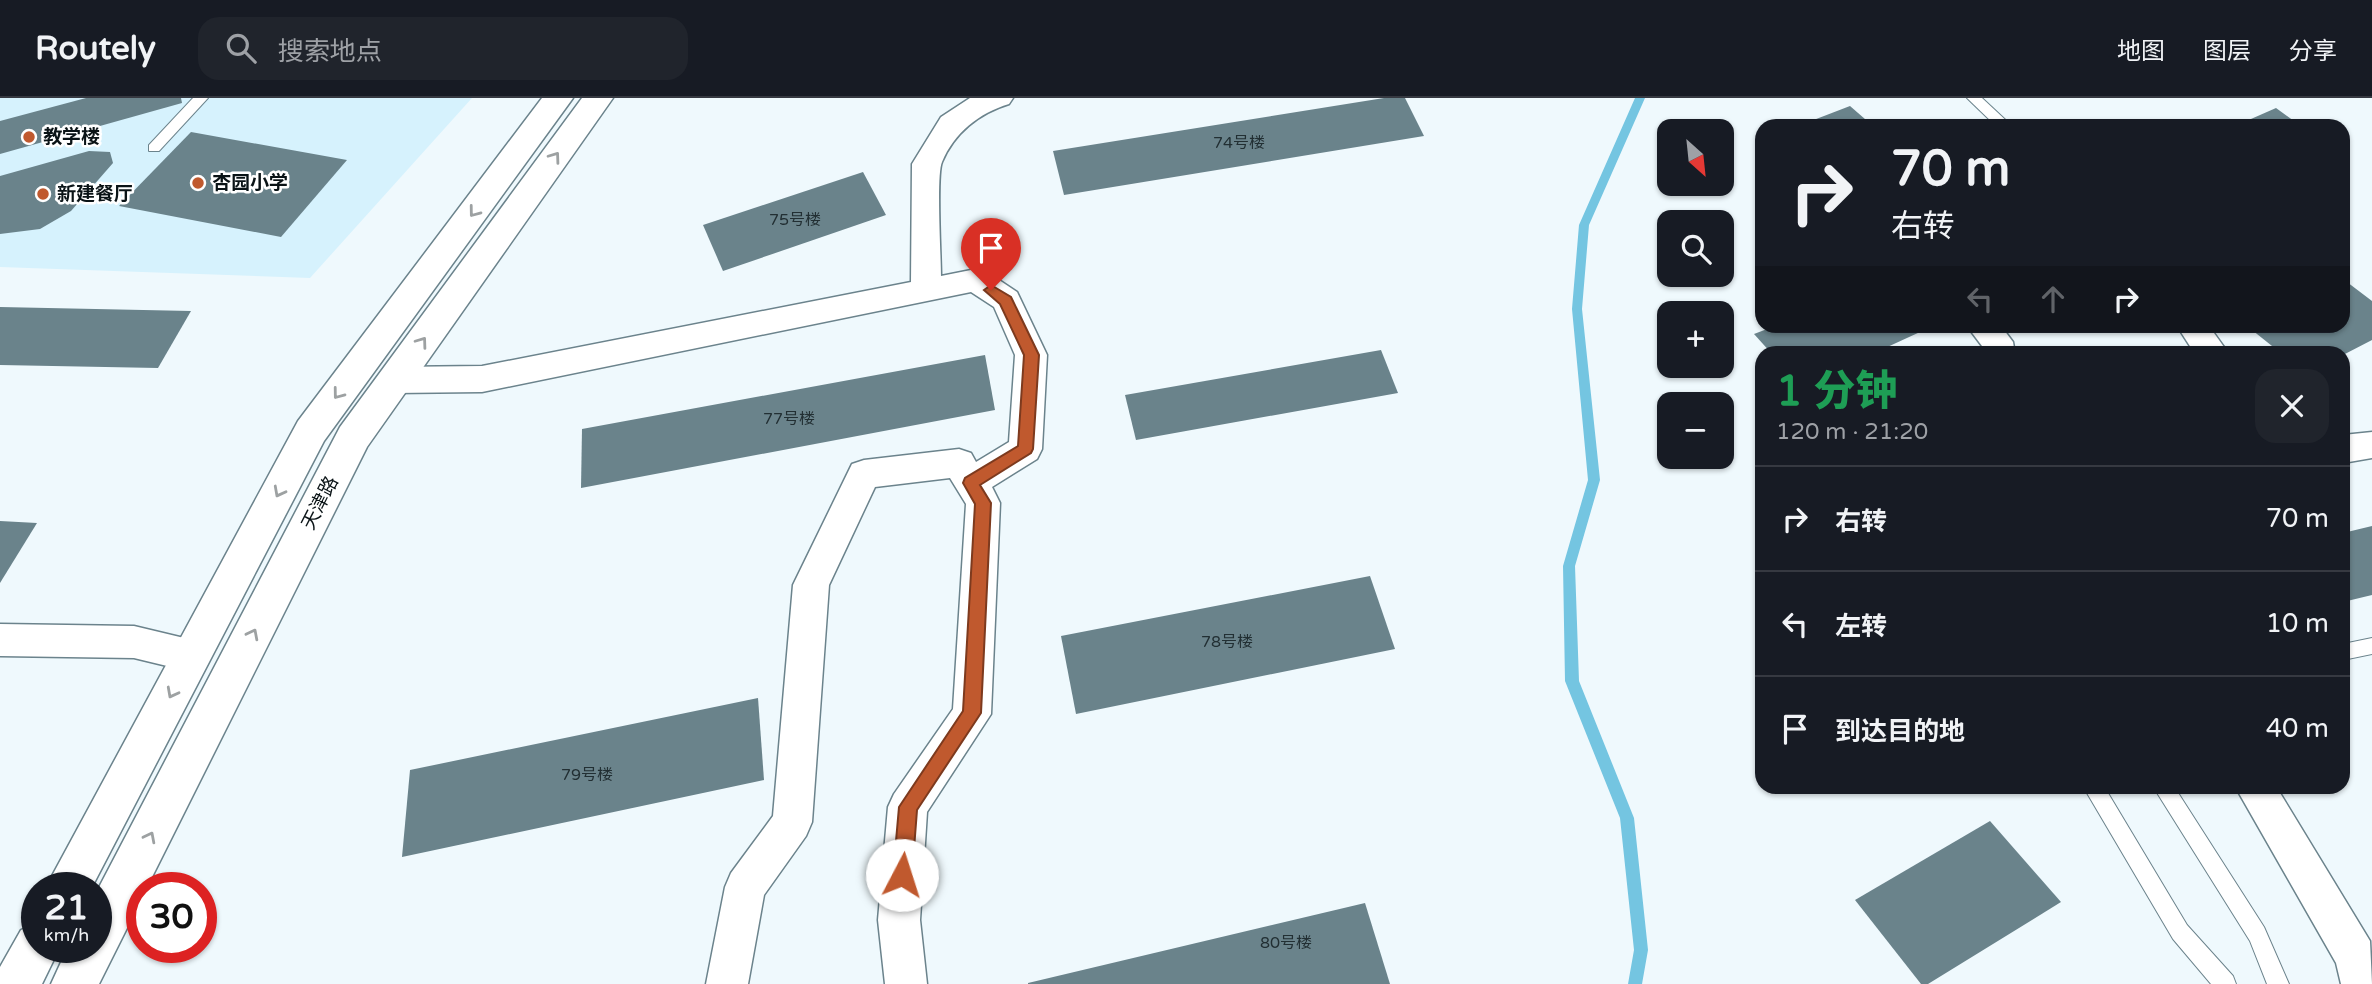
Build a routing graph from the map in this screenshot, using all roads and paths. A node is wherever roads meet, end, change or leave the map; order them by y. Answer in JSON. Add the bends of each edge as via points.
{"nodes":[{"id":1,"x":201,"y":98,"type":"edge"},
{"id":2,"x":558,"y":98,"type":"edge"},
{"id":3,"x":598,"y":98,"type":"edge"},
{"id":4,"x":999,"y":98,"type":"edge"},
{"id":5,"x":1974,"y":98,"type":"edge"},
{"id":6,"x":1997,"y":119,"type":"edge"},
{"id":7,"x":154,"y":148,"type":"dead end"},
{"id":8,"x":926,"y":290,"type":"junction"},
{"id":9,"x":394,"y":380,"type":"junction"},
{"id":10,"x":2372,"y":445,"type":"edge"},
{"id":11,"x":2350,"y":448,"type":"edge"},
{"id":12,"x":970,"y":483,"type":"junction"},
{"id":13,"x":0,"y":640,"type":"edge"},
{"id":14,"x":2372,"y":646,"type":"edge"},
{"id":15,"x":2350,"y":651,"type":"edge"},
{"id":16,"x":192,"y":655,"type":"junction"},
{"id":17,"x":2098,"y":794,"type":"edge"},
{"id":18,"x":2168,"y":794,"type":"edge"},
{"id":19,"x":2260,"y":794,"type":"edge"},
{"id":20,"x":76,"y":872,"type":"edge"},
{"id":21,"x":112,"y":910,"type":"edge"},
{"id":22,"x":28,"y":963,"type":"edge"},
{"id":23,"x":85,"y":963,"type":"edge"},
{"id":24,"x":16,"y":984,"type":"edge"},
{"id":25,"x":74,"y":984,"type":"edge"},
{"id":26,"x":727,"y":984,"type":"edge"},
{"id":27,"x":906,"y":984,"type":"edge"},
{"id":28,"x":2225,"y":984,"type":"edge"},
{"id":29,"x":2278,"y":984,"type":"edge"},
{"id":30,"x":2362,"y":984,"type":"edge"}],
"edges":[{"from":1,"to":7,"type":"lane"},
{"from":2,"to":16,"type":"main road","one_way":true,"via":[[311,431]]},
{"from":9,"to":3,"type":"main road","name":"天津路","one_way":true},
{"from":4,"to":8,"type":"street","via":[[984,102],[951,124],[926,164]]},
{"from":5,"to":6,"type":"lane"},
{"from":8,"to":9,"type":"street","via":[[482,379]]},
{"from":8,"to":12,"type":"street","via":[[976,281],[1006,300],[1031,355],[1025,449]]},
{"from":21,"to":9,"type":"main road","name":"天津路","one_way":true,"via":[[353,437]]},
{"from":10,"to":11,"type":"street"},
{"from":12,"to":26,"type":"street","via":[[959,463],[863,474],[811,585],[792,822],[745,887]]},
{"from":12,"to":27,"type":"street","via":[[983,503],[972,713],[908,807],[898,920]]},
{"from":13,"to":16,"type":"street","via":[[134,642]]},
{"from":14,"to":15,"type":"lane"},
{"from":16,"to":20,"type":"main road","one_way":true},
{"from":17,"to":28,"type":"lane","via":[[2180,932]]},
{"from":18,"to":29,"type":"lane","via":[[2257,933]]},
{"from":19,"to":30,"type":"street","via":[[2355,956]]},
{"from":22,"to":24,"type":"main road"},
{"from":23,"to":25,"type":"main road"}]}
